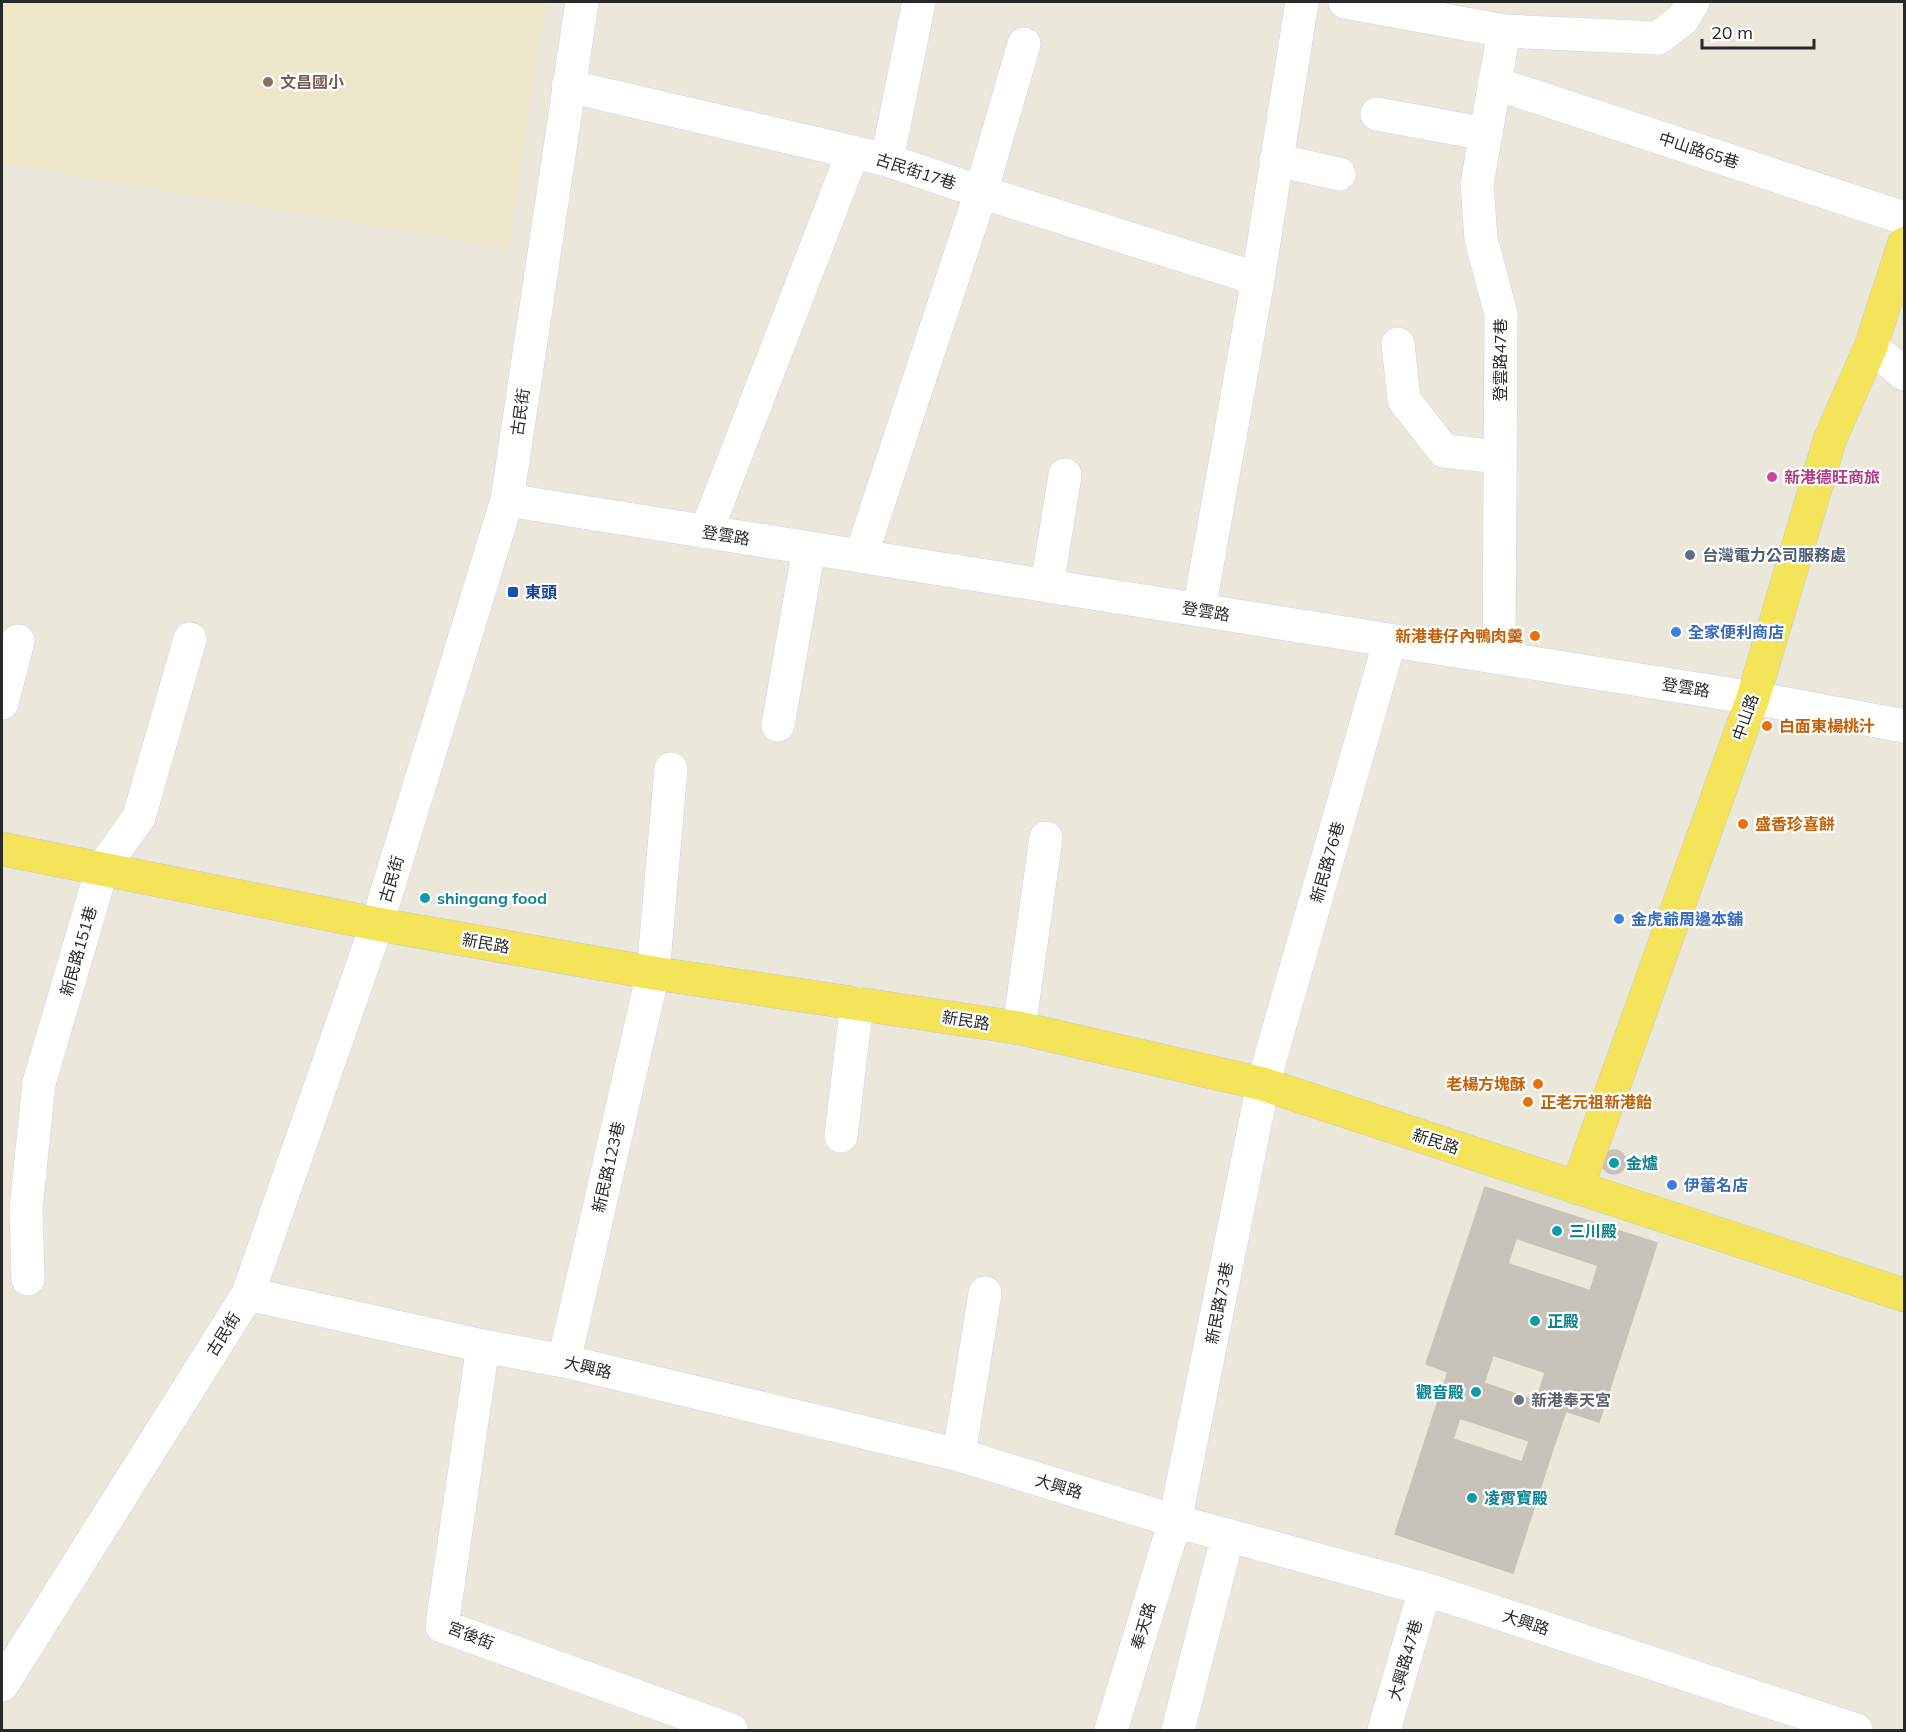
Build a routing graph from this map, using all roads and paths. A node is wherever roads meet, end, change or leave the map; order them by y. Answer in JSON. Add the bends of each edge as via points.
{"nodes":[{"id":1,"x":582,"y":2,"type":"edge"},
{"id":2,"x":919,"y":2,"type":"edge"},
{"id":3,"x":1302,"y":2,"type":"edge"},
{"id":4,"x":1345,"y":2,"type":"edge"},
{"id":5,"x":1693,"y":2,"type":"edge"},
{"id":6,"x":1504,"y":31,"type":"junction"},
{"id":7,"x":1024,"y":44,"type":"dead end"},
{"id":8,"x":1494,"y":83,"type":"junction"},
{"id":9,"x":568,"y":86,"type":"junction"},
{"id":10,"x":1377,"y":114,"type":"dead end"},
{"id":11,"x":1486,"y":134,"type":"junction"},
{"id":12,"x":853,"y":152,"type":"junction"},
{"id":13,"x":887,"y":160,"type":"junction"},
{"id":14,"x":1276,"y":160,"type":"junction"},
{"id":15,"x":1339,"y":174,"type":"dead end"},
{"id":16,"x":981,"y":192,"type":"junction"},
{"id":17,"x":1905,"y":218,"type":"edge"},
{"id":18,"x":1905,"y":244,"type":"edge"},
{"id":19,"x":1258,"y":279,"type":"junction"},
{"id":20,"x":1398,"y":344,"type":"dead end"},
{"id":21,"x":1871,"y":346,"type":"junction"},
{"id":22,"x":1905,"y":374,"type":"edge"},
{"id":23,"x":1500,"y":457,"type":"junction"},
{"id":24,"x":1065,"y":475,"type":"dead end"},
{"id":25,"x":507,"y":500,"type":"junction"},
{"id":26,"x":706,"y":532,"type":"junction"},
{"id":27,"x":809,"y":548,"type":"junction"},
{"id":28,"x":861,"y":556,"type":"junction"},
{"id":29,"x":1047,"y":586,"type":"junction"},
{"id":30,"x":1199,"y":610,"type":"junction"},
{"id":31,"x":190,"y":639,"type":"dead end"},
{"id":32,"x":18,"y":640,"type":"dead end"},
{"id":33,"x":1390,"y":640,"type":"junction"},
{"id":34,"x":1499,"y":658,"type":"junction"},
{"id":35,"x":1753,"y":698,"type":"junction"},
{"id":36,"x":2,"y":704,"type":"edge"},
{"id":37,"x":778,"y":725,"type":"dead end"},
{"id":38,"x":1905,"y":726,"type":"edge"},
{"id":39,"x":671,"y":769,"type":"dead end"},
{"id":40,"x":1046,"y":838,"type":"dead end"},
{"id":41,"x":2,"y":849,"type":"edge"},
{"id":42,"x":102,"y":869,"type":"junction"},
{"id":43,"x":377,"y":924,"type":"junction"},
{"id":44,"x":653,"y":973,"type":"junction"},
{"id":45,"x":856,"y":1003,"type":"junction"},
{"id":46,"x":1018,"y":1028,"type":"junction"},
{"id":47,"x":1263,"y":1084,"type":"junction"},
{"id":48,"x":841,"y":1136,"type":"dead end"},
{"id":49,"x":1577,"y":1188,"type":"junction"},
{"id":50,"x":28,"y":1279,"type":"dead end"},
{"id":51,"x":985,"y":1293,"type":"dead end"},
{"id":52,"x":248,"y":1294,"type":"junction"},
{"id":53,"x":1905,"y":1295,"type":"edge"},
{"id":54,"x":483,"y":1346,"type":"junction"},
{"id":55,"x":564,"y":1361,"type":"junction"},
{"id":56,"x":958,"y":1455,"type":"junction"},
{"id":57,"x":1175,"y":1521,"type":"junction"},
{"id":58,"x":1228,"y":1535,"type":"junction"},
{"id":59,"x":1425,"y":1589,"type":"junction"},
{"id":60,"x":7,"y":1664,"type":"edge"},
{"id":61,"x":681,"y":1721,"type":"edge"},
{"id":62,"x":731,"y":1731,"type":"edge"},
{"id":63,"x":1111,"y":1731,"type":"edge"},
{"id":64,"x":1178,"y":1731,"type":"edge"},
{"id":65,"x":1384,"y":1731,"type":"edge"},
{"id":66,"x":1856,"y":1731,"type":"edge"}],
"edges":[{"from":1,"to":9,"type":"street","name":"古民街"},
{"from":2,"to":13,"type":"street"},
{"from":3,"to":14,"type":"street"},
{"from":4,"to":6,"type":"street"},
{"from":5,"to":6,"type":"street","via":[[1683,19],[1658,38]]},
{"from":6,"to":8,"type":"street","name":"登雲路47巷"},
{"from":7,"to":16,"type":"street"},
{"from":8,"to":11,"type":"street","name":"登雲路47巷"},
{"from":8,"to":17,"type":"street","name":"中山路65巷"},
{"from":9,"to":12,"type":"street","name":"古民街17巷"},
{"from":9,"to":25,"type":"street","name":"古民街"},
{"from":10,"to":11,"type":"street"},
{"from":11,"to":23,"type":"street","name":"登雲路47巷","via":[[1477,184],[1481,239],[1501,314]]},
{"from":12,"to":13,"type":"street","name":"古民街17巷"},
{"from":12,"to":26,"type":"street"},
{"from":13,"to":16,"type":"street","name":"古民街17巷"},
{"from":14,"to":15,"type":"street"},
{"from":14,"to":19,"type":"street"},
{"from":16,"to":19,"type":"street","name":"古民街17巷"},
{"from":16,"to":28,"type":"street"},
{"from":18,"to":21,"type":"main road","name":"中山路"},
{"from":19,"to":30,"type":"street"},
{"from":20,"to":23,"type":"street","via":[[1404,400],[1444,451]]},
{"from":21,"to":22,"type":"street"},
{"from":21,"to":35,"type":"main road","name":"中山路","via":[[1830,439]]},
{"from":23,"to":34,"type":"street","name":"登雲路47巷"},
{"from":24,"to":29,"type":"street"},
{"from":25,"to":26,"type":"street","name":"登雲路"},
{"from":25,"to":43,"type":"street","name":"古民街"},
{"from":26,"to":27,"type":"street","name":"登雲路"},
{"from":27,"to":28,"type":"street","name":"登雲路"},
{"from":27,"to":37,"type":"street"},
{"from":28,"to":29,"type":"street","name":"登雲路"},
{"from":29,"to":30,"type":"street","name":"登雲路"},
{"from":30,"to":33,"type":"street","name":"登雲路"},
{"from":31,"to":42,"type":"street","name":"新民路151巷","via":[[139,817]]},
{"from":32,"to":36,"type":"street"},
{"from":33,"to":34,"type":"street","name":"登雲路"},
{"from":33,"to":47,"type":"street","name":"新民路76巷"},
{"from":34,"to":35,"type":"street","name":"登雲路"},
{"from":35,"to":38,"type":"street","name":"登雲路"},
{"from":35,"to":49,"type":"main road","name":"中山路"},
{"from":39,"to":44,"type":"street","name":"新民路123巷"},
{"from":40,"to":46,"type":"street"},
{"from":41,"to":42,"type":"main road","name":"新民路"},
{"from":42,"to":43,"type":"main road","name":"新民路"},
{"from":42,"to":50,"type":"street","name":"新民路151巷","via":[[39,1083],[26,1209]]},
{"from":43,"to":44,"type":"main road","name":"新民路"},
{"from":43,"to":52,"type":"street","name":"古民街"},
{"from":44,"to":45,"type":"main road","name":"新民路"},
{"from":44,"to":55,"type":"street","name":"新民路123巷"},
{"from":45,"to":46,"type":"main road","name":"新民路"},
{"from":45,"to":48,"type":"street"},
{"from":46,"to":47,"type":"main road","name":"新民路"},
{"from":47,"to":49,"type":"main road","name":"新民路"},
{"from":47,"to":57,"type":"street","name":"新民路73巷"},
{"from":49,"to":53,"type":"main road","name":"新民路"},
{"from":51,"to":56,"type":"street"},
{"from":52,"to":54,"type":"street","name":"大興路"},
{"from":52,"to":60,"type":"street","name":"古民街"},
{"from":54,"to":55,"type":"street","name":"大興路"},
{"from":54,"to":61,"type":"street","name":"宮後街","via":[[442,1626]]},
{"from":55,"to":56,"type":"street","name":"大興路"},
{"from":56,"to":57,"type":"street","name":"大興路"},
{"from":57,"to":58,"type":"street","name":"大興路"},
{"from":57,"to":63,"type":"street","name":"奉天路"},
{"from":58,"to":59,"type":"street","name":"大興路"},
{"from":58,"to":64,"type":"street"},
{"from":59,"to":65,"type":"street","name":"大興路47巷"},
{"from":59,"to":66,"type":"street","name":"大興路"},
{"from":61,"to":62,"type":"street","name":"宮後街"}]}
